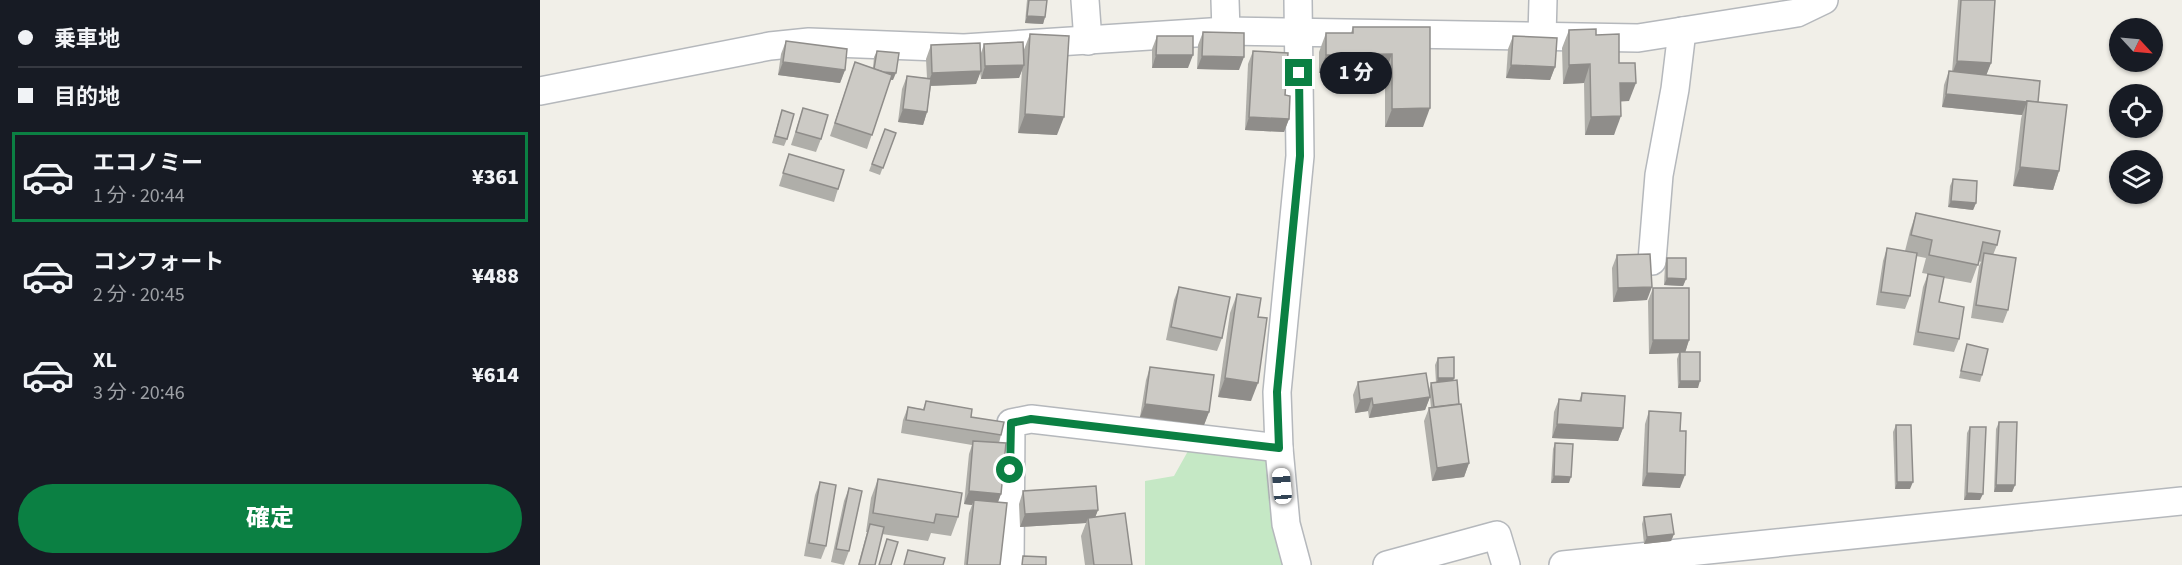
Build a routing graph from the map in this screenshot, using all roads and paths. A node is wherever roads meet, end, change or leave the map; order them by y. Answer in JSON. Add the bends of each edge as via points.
{"nodes":[{"id":1,"x":1085,"y":0,"type":"edge"},
{"id":2,"x":1225,"y":0,"type":"edge"},
{"id":3,"x":1298,"y":0,"type":"edge"},
{"id":4,"x":1543,"y":0,"type":"edge"},
{"id":5,"x":1824,"y":0,"type":"edge"},
{"id":6,"x":1226,"y":31,"type":"junction"},
{"id":7,"x":1682,"y":31,"type":"junction"},
{"id":8,"x":1299,"y":32,"type":"junction"},
{"id":9,"x":1542,"y":36,"type":"junction"},
{"id":10,"x":1088,"y":41,"type":"junction"},
{"id":11,"x":540,"y":91,"type":"edge"},
{"id":12,"x":1652,"y":261,"type":"edge"},
{"id":13,"x":1279,"y":448,"type":"junction"},
{"id":14,"x":2182,"y":501,"type":"edge"},
{"id":15,"x":1010,"y":565,"type":"edge"},
{"id":16,"x":1298,"y":565,"type":"edge"},
{"id":17,"x":1388,"y":565,"type":"edge"},
{"id":18,"x":1506,"y":565,"type":"edge"},
{"id":19,"x":1563,"y":565,"type":"edge"}],
"edges":[{"from":1,"to":10,"type":"street"},
{"from":2,"to":6,"type":"street"},
{"from":3,"to":8,"type":"street"},
{"from":4,"to":9,"type":"street"},
{"from":5,"to":7,"type":"street","via":[[1797,13]]},
{"from":6,"to":8,"type":"street"},
{"from":6,"to":10,"type":"street"},
{"from":7,"to":9,"type":"street","via":[[1638,38]]},
{"from":7,"to":12,"type":"street","via":[[1659,175]]},
{"from":8,"to":9,"type":"street"},
{"from":8,"to":13,"type":"street","via":[[1300,156],[1277,392]]},
{"from":10,"to":11,"type":"street","via":[[964,48],[809,42],[770,46]]},
{"from":13,"to":15,"type":"street","via":[[1031,419],[1011,423]]},
{"from":13,"to":16,"type":"street","via":[[1286,524]]},
{"from":14,"to":19,"type":"street"},
{"from":17,"to":18,"type":"street","via":[[1497,535]]}]}
